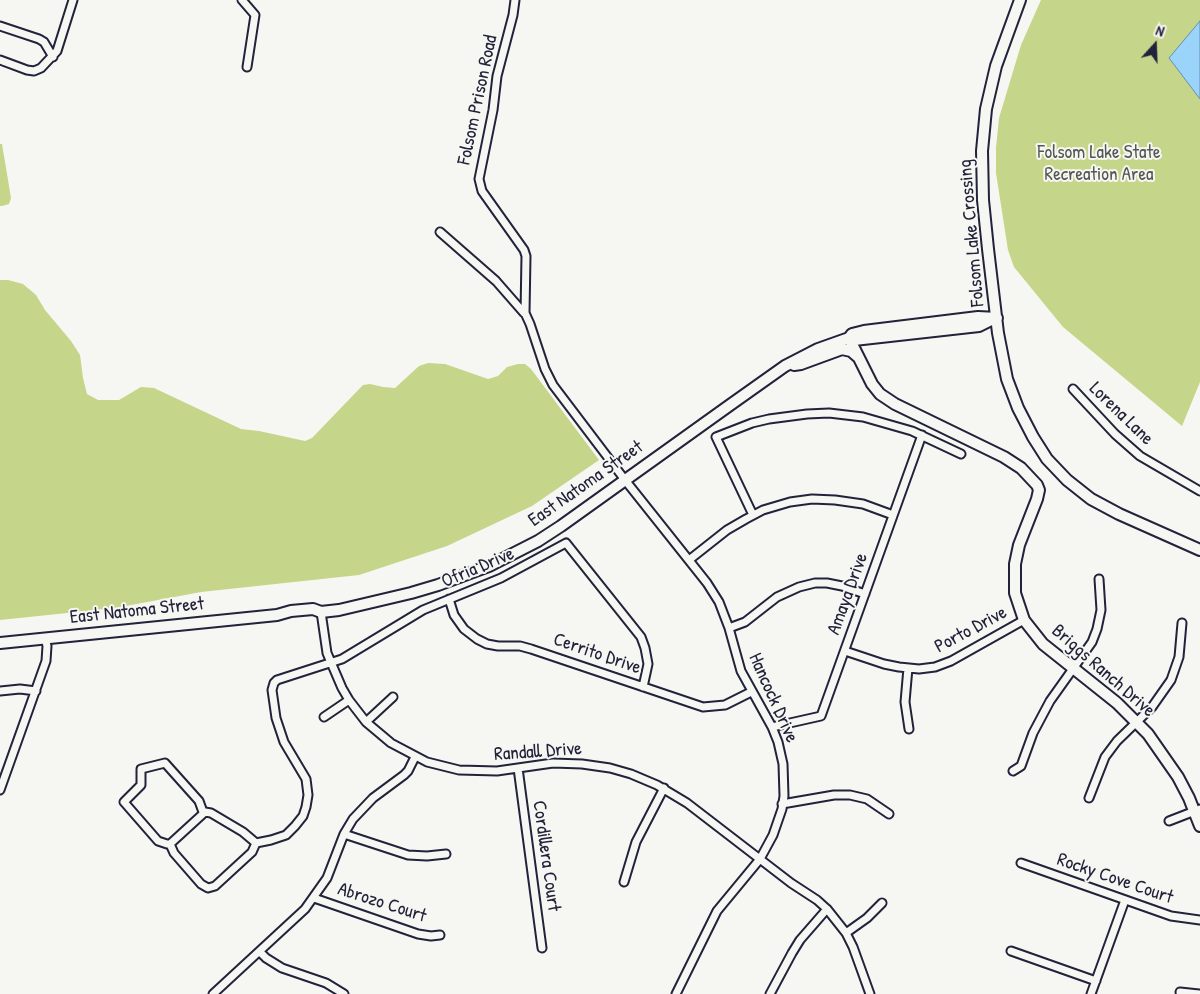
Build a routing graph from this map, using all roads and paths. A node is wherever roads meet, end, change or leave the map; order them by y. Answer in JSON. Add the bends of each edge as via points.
{"nodes":[{"id":1,"x":73,"y":0,"type":"edge"},
{"id":2,"x":242,"y":0,"type":"edge"},
{"id":3,"x":515,"y":0,"type":"edge"},
{"id":4,"x":1020,"y":0,"type":"edge"},
{"id":5,"x":0,"y":26,"type":"edge"},
{"id":6,"x":53,"y":57,"type":"junction"},
{"id":7,"x":0,"y":60,"type":"edge"},
{"id":8,"x":246,"y":67,"type":"dead end"},
{"id":9,"x":440,"y":232,"type":"dead end"},
{"id":10,"x":525,"y":313,"type":"junction"},
{"id":11,"x":997,"y":318,"type":"junction"},
{"id":12,"x":850,"y":338,"type":"junction"},
{"id":13,"x":858,"y":357,"type":"junction"},
{"id":14,"x":785,"y":366,"type":"junction"},
{"id":15,"x":1073,"y":389,"type":"dead end"},
{"id":16,"x":922,"y":435,"type":"junction"},
{"id":17,"x":961,"y":454,"type":"dead end"},
{"id":18,"x":625,"y":480,"type":"junction"},
{"id":19,"x":1200,"y":491,"type":"edge"},
{"id":20,"x":753,"y":515,"type":"junction"},
{"id":21,"x":893,"y":515,"type":"junction"},
{"id":22,"x":1200,"y":550,"type":"edge"},
{"id":23,"x":689,"y":560,"type":"junction"},
{"id":24,"x":1099,"y":579,"type":"dead end"},
{"id":25,"x":865,"y":594,"type":"junction"},
{"id":26,"x":449,"y":599,"type":"junction"},
{"id":27,"x":322,"y":612,"type":"junction"},
{"id":28,"x":1024,"y":620,"type":"junction"},
{"id":29,"x":1182,"y":623,"type":"dead end"},
{"id":30,"x":729,"y":628,"type":"junction"},
{"id":31,"x":45,"y":638,"type":"junction"},
{"id":32,"x":0,"y":643,"type":"edge"},
{"id":33,"x":845,"y":650,"type":"junction"},
{"id":34,"x":331,"y":662,"type":"junction"},
{"id":35,"x":908,"y":668,"type":"junction"},
{"id":36,"x":1074,"y":668,"type":"junction"},
{"id":37,"x":643,"y":687,"type":"junction"},
{"id":38,"x":0,"y":691,"type":"edge"},
{"id":39,"x":36,"y":692,"type":"junction"},
{"id":40,"x":752,"y":692,"type":"junction"},
{"id":41,"x":393,"y":697,"type":"dead end"},
{"id":42,"x":349,"y":700,"type":"junction"},
{"id":43,"x":324,"y":717,"type":"dead end"},
{"id":44,"x":366,"y":722,"type":"junction"},
{"id":45,"x":1137,"y":722,"type":"junction"},
{"id":46,"x":772,"y":727,"type":"junction"},
{"id":47,"x":909,"y":729,"type":"dead end"},
{"id":48,"x":415,"y":757,"type":"junction"},
{"id":49,"x":518,"y":768,"type":"junction"},
{"id":50,"x":1013,"y":771,"type":"dead end"},
{"id":51,"x":3,"y":772,"type":"edge"},
{"id":52,"x":664,"y":788,"type":"junction"},
{"id":53,"x":0,"y":790,"type":"edge"},
{"id":54,"x":1088,"y":798,"type":"dead end"},
{"id":55,"x":782,"y":804,"type":"junction"},
{"id":56,"x":1197,"y":810,"type":"edge"},
{"id":57,"x":204,"y":812,"type":"junction"},
{"id":58,"x":889,"y":814,"type":"dead end"},
{"id":59,"x":1169,"y":821,"type":"dead end"},
{"id":60,"x":1200,"y":826,"type":"edge"},
{"id":61,"x":344,"y":834,"type":"junction"},
{"id":62,"x":256,"y":843,"type":"junction"},
{"id":63,"x":170,"y":844,"type":"junction"},
{"id":64,"x":446,"y":854,"type":"dead end"},
{"id":65,"x":760,"y":859,"type":"junction"},
{"id":66,"x":1021,"y":863,"type":"dead end"},
{"id":67,"x":624,"y":882,"type":"dead end"},
{"id":68,"x":314,"y":898,"type":"junction"},
{"id":69,"x":1125,"y":900,"type":"junction"},
{"id":70,"x":882,"y":903,"type":"dead end"},
{"id":71,"x":827,"y":909,"type":"junction"},
{"id":72,"x":1200,"y":920,"type":"edge"},
{"id":73,"x":846,"y":934,"type":"junction"},
{"id":74,"x":440,"y":935,"type":"dead end"},
{"id":75,"x":542,"y":948,"type":"dead end"},
{"id":76,"x":1011,"y":951,"type":"dead end"},
{"id":77,"x":260,"y":952,"type":"junction"},
{"id":78,"x":1096,"y":981,"type":"junction"},
{"id":79,"x":1180,"y":992,"type":"dead end"},
{"id":80,"x":213,"y":994,"type":"edge"},
{"id":81,"x":344,"y":994,"type":"edge"},
{"id":82,"x":676,"y":994,"type":"edge"},
{"id":83,"x":770,"y":994,"type":"edge"},
{"id":84,"x":870,"y":994,"type":"edge"},
{"id":85,"x":1091,"y":994,"type":"edge"},
{"id":86,"x":1199,"y":994,"type":"edge"}],
"edges":[{"from":1,"to":6,"type":"street"},
{"from":2,"to":8,"type":"street","via":[[255,15]]},
{"from":3,"to":10,"type":"street","name":"Folsom Prison Road","via":[[497,76],[494,110],[479,178],[482,191],[524,250]]},
{"from":4,"to":11,"type":"main road","name":"Folsom Lake Crossing","via":[[996,66],[986,109],[982,151],[983,200]]},
{"from":5,"to":6,"type":"street","via":[[44,42]]},
{"from":6,"to":7,"type":"street","via":[[34,71]]},
{"from":9,"to":10,"type":"street","name":"Folsom Prison Road","via":[[496,281]]},
{"from":10,"to":18,"type":"street","name":"Folsom Prison Road","via":[[548,378]]},
{"from":11,"to":12,"type":"main road","name":"East Natoma Street","via":[[935,321],[852,334]]},
{"from":11,"to":22,"type":"main road","via":[[1007,379],[1018,408],[1047,459],[1091,499]]},
{"from":12,"to":13,"type":"main road","name":"Briggs Ranch Drive"},
{"from":12,"to":14,"type":"main road","name":"East Natoma Street","via":[[818,349]]},
{"from":13,"to":14,"type":"main road","via":[[842,349],[802,364]]},
{"from":13,"to":28,"type":"main road","name":"Briggs Ranch Drive","via":[[880,394],[1004,457],[1021,468],[1037,486],[1037,498],[1015,564],[1016,593]]},
{"from":14,"to":18,"type":"main road","name":"East Natoma Street"},
{"from":15,"to":19,"type":"street","name":"Lorena Lane","via":[[1133,451]]},
{"from":16,"to":17,"type":"street"},
{"from":16,"to":20,"type":"street","via":[[880,420],[822,414],[769,419],[716,437]]},
{"from":16,"to":21,"type":"street","name":"Amaya Drive"},
{"from":18,"to":23,"type":"street","name":"Hancock Drive"},
{"from":18,"to":27,"type":"main road","name":"East Natoma Street","via":[[538,541],[489,566],[411,593]]},
{"from":20,"to":21,"type":"street","via":[[790,502],[824,499],[852,502]]},
{"from":20,"to":23,"type":"street","via":[[726,530]]},
{"from":21,"to":25,"type":"street","name":"Amaya Drive"},
{"from":23,"to":30,"type":"street","name":"Hancock Drive","via":[[713,590]]},
{"from":24,"to":36,"type":"street","via":[[1102,600],[1097,629]]},
{"from":25,"to":30,"type":"street","via":[[835,584],[807,585],[788,591],[745,622]]},
{"from":25,"to":33,"type":"street","name":"Amaya Drive"},
{"from":26,"to":34,"type":"street","name":"Ofria Drive","via":[[423,610],[354,653]]},
{"from":26,"to":37,"type":"street","name":"Cerrito Drive","via":[[460,624],[482,642],[526,647]]},
{"from":26,"to":37,"type":"street","name":"Ofria Drive","via":[[510,574],[566,543],[641,637],[648,664]]},
{"from":27,"to":31,"type":"main road","name":"East Natoma Street","via":[[313,609],[291,611]]},
{"from":27,"to":34,"type":"street","name":"Randall Drive"},
{"from":28,"to":35,"type":"street","name":"Porto Drive","via":[[951,661],[935,667]]},
{"from":28,"to":36,"type":"main road","name":"Briggs Ranch Drive","via":[[1043,644]]},
{"from":29,"to":45,"type":"street","via":[[1179,657],[1170,680],[1160,697]]},
{"from":30,"to":40,"type":"street","name":"Hancock Drive","via":[[741,670]]},
{"from":31,"to":32,"type":"main road","name":"East Natoma Street"},
{"from":31,"to":39,"type":"street","via":[[47,654]]},
{"from":33,"to":35,"type":"street","name":"Porto Drive","via":[[884,664]]},
{"from":33,"to":46,"type":"street","name":"Amaya Drive","via":[[821,716]]},
{"from":34,"to":42,"type":"street","name":"Randall Drive"},
{"from":34,"to":62,"type":"street","name":"Ofria Drive","via":[[274,683],[276,718],[284,742],[306,779],[307,801],[302,816],[291,831]]},
{"from":35,"to":47,"type":"street","via":[[905,702]]},
{"from":36,"to":45,"type":"main road","name":"Briggs Ranch Drive"},
{"from":36,"to":50,"type":"street","via":[[1042,713],[1021,766]]},
{"from":37,"to":40,"type":"street","name":"Cerrito Drive","via":[[708,707],[730,704]]},
{"from":38,"to":39,"type":"street","via":[[20,689]]},
{"from":39,"to":51,"type":"street"},
{"from":40,"to":46,"type":"street","name":"Hancock Drive"},
{"from":41,"to":44,"type":"street"},
{"from":42,"to":43,"type":"street"},
{"from":42,"to":44,"type":"street","name":"Randall Drive"},
{"from":44,"to":48,"type":"street","name":"Randall Drive","via":[[391,743]]},
{"from":45,"to":54,"type":"street","via":[[1105,757]]},
{"from":45,"to":56,"type":"main road","name":"Briggs Ranch Drive","via":[[1168,760]]},
{"from":46,"to":55,"type":"street","name":"Hancock Drive","via":[[783,764]]},
{"from":48,"to":49,"type":"street","name":"Randall Drive","via":[[470,772]]},
{"from":48,"to":61,"type":"street","via":[[404,775],[358,811]]},
{"from":49,"to":52,"type":"street","name":"Randall Drive","via":[[553,763],[596,765]]},
{"from":49,"to":75,"type":"street","name":"Cordillera Court"},
{"from":51,"to":53,"type":"street"},
{"from":52,"to":65,"type":"street","name":"Randall Drive"},
{"from":52,"to":67,"type":"street","via":[[636,842]]},
{"from":55,"to":58,"type":"street","via":[[850,795],[867,799]]},
{"from":55,"to":65,"type":"street","name":"Hancock Drive","via":[[773,835]]},
{"from":56,"to":59,"type":"street"},
{"from":56,"to":60,"type":"main road","name":"Briggs Ranch Drive"},
{"from":57,"to":62,"type":"street","via":[[243,832]]},
{"from":57,"to":63,"type":"street"},
{"from":57,"to":63,"type":"street","via":[[199,801],[165,763],[141,769],[141,785],[124,802],[158,841]]},
{"from":61,"to":64,"type":"street","via":[[408,855]]},
{"from":61,"to":68,"type":"street","via":[[327,878]]},
{"from":62,"to":63,"type":"street","via":[[252,852],[215,886],[208,888],[174,853]]},
{"from":65,"to":71,"type":"street","name":"Randall Drive"},
{"from":65,"to":82,"type":"street","name":"Hancock Drive","via":[[717,911]]},
{"from":66,"to":69,"type":"street","name":"Rocky Cove Court"},
{"from":68,"to":74,"type":"street","name":"Abrozo Court","via":[[418,934]]},
{"from":68,"to":77,"type":"street"},
{"from":69,"to":72,"type":"street","name":"Rocky Cove Court","via":[[1172,916]]},
{"from":69,"to":78,"type":"street"},
{"from":70,"to":73,"type":"street"},
{"from":71,"to":73,"type":"street","name":"Randall Drive"},
{"from":71,"to":83,"type":"street","via":[[796,946]]},
{"from":73,"to":84,"type":"street","name":"Randall Drive"},
{"from":76,"to":78,"type":"street"},
{"from":77,"to":80,"type":"street"},
{"from":77,"to":81,"type":"street","via":[[282,968],[326,983]]},
{"from":78,"to":85,"type":"street"},
{"from":79,"to":86,"type":"street"}]}
